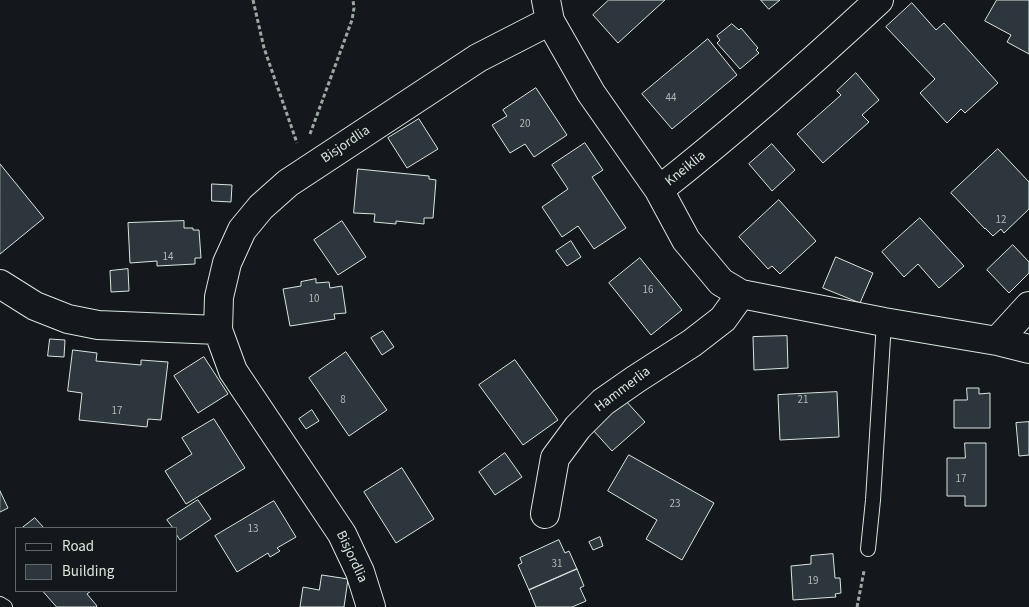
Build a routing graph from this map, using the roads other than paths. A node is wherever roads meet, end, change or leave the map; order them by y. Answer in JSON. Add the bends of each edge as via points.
{"nodes":[{"id":1,"x":879,"y":0,"type":"edge"},
{"id":2,"x":548,"y":10,"type":"edge"},
{"id":3,"x":659,"y":190,"type":"junction"},
{"id":4,"x":0,"y":284,"type":"edge"},
{"id":5,"x":741,"y":294,"type":"junction"},
{"id":6,"x":1029,"y":306,"type":"edge"},
{"id":7,"x":884,"y":322,"type":"junction"},
{"id":8,"x":218,"y":330,"type":"junction"},
{"id":9,"x":997,"y":341,"type":"junction"},
{"id":10,"x":1029,"y":350,"type":"edge"},
{"id":11,"x":545,"y":514,"type":"dead end"},
{"id":12,"x":868,"y":549,"type":"road end"},
{"id":13,"x":0,"y":604,"type":"edge"},
{"id":14,"x":5,"y":607,"type":"edge"},
{"id":15,"x":371,"y":607,"type":"edge"}],
"edges":[{"from":1,"to":3,"type":"street","name":"Kneiklia","via":[[712,148]]},
{"from":2,"to":3,"type":"street","name":"Kneiklia","via":[[591,93]]},
{"from":2,"to":8,"type":"street","name":"Bisjordlia","via":[[478,58],[303,159],[288,183],[261,207],[242,230],[227,263],[219,297]]},
{"from":3,"to":5,"type":"street","via":[[686,240],[721,282]]},
{"from":4,"to":8,"type":"street","via":[[35,306],[68,319],[98,325]]},
{"from":5,"to":7,"type":"street"},
{"from":5,"to":11,"type":"street","name":"Hammerlia","via":[[723,319],[603,402],[578,427],[555,458]]},
{"from":6,"to":9,"type":"street"},
{"from":7,"to":9,"type":"street"},
{"from":7,"to":12,"type":"lane"},
{"from":8,"to":15,"type":"street","name":"Bisjordlia","via":[[233,371],[342,534],[360,572]]},
{"from":9,"to":10,"type":"street"},
{"from":13,"to":14,"type":"lane"}]}
